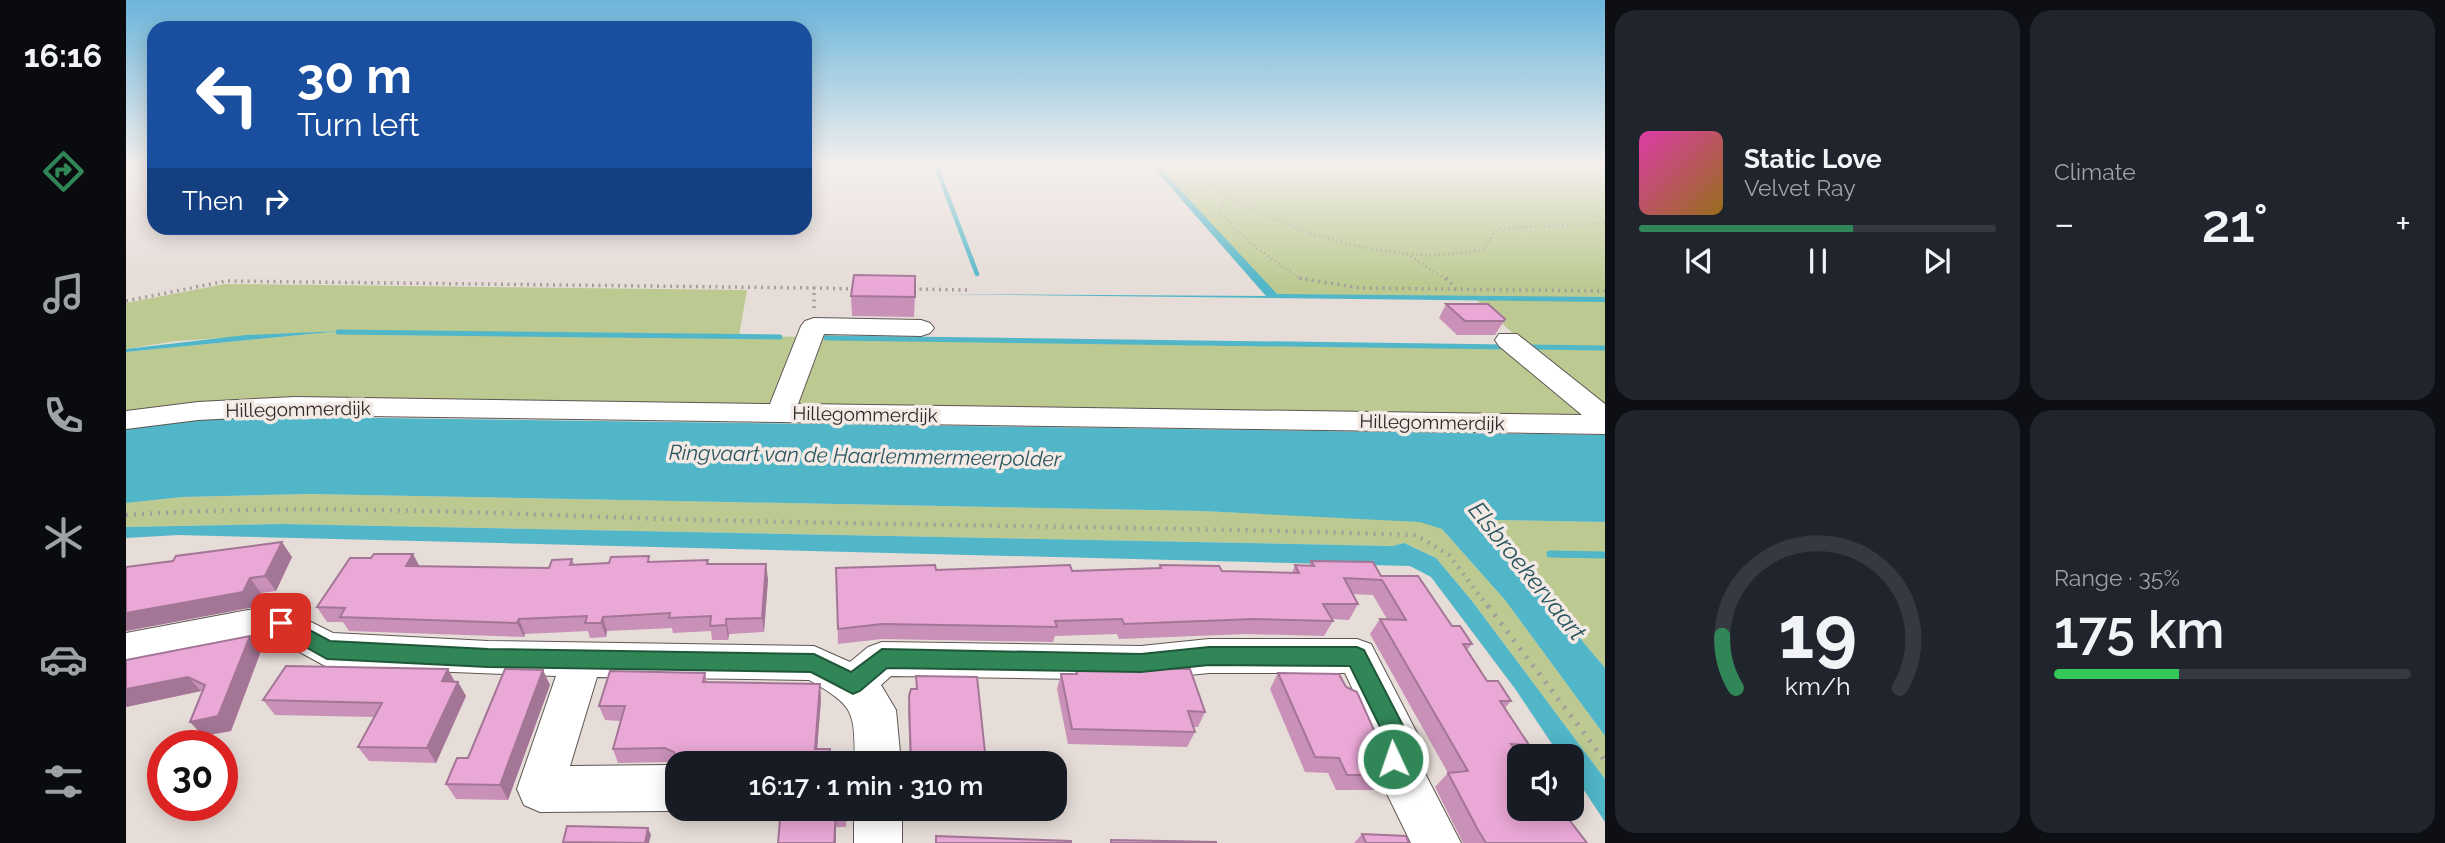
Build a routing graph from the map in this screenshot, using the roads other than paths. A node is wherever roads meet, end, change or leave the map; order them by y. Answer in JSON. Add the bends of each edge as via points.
{"nodes":[{"id":1,"x":921,"y":328,"type":"dead end"},
{"id":2,"x":1514,"y":345,"type":"dead end"},
{"id":3,"x":781,"y":412,"type":"junction"},
{"id":4,"x":1605,"y":419,"type":"edge"},
{"id":5,"x":126,"y":420,"type":"edge"},
{"id":6,"x":1605,"y":425,"type":"edge"},
{"id":7,"x":126,"y":650,"type":"edge"},
{"id":8,"x":582,"y":660,"type":"junction"},
{"id":9,"x":853,"y":684,"type":"junction"},
{"id":10,"x":877,"y":751,"type":"edge"},
{"id":11,"x":665,"y":788,"type":"edge"},
{"id":12,"x":878,"y":821,"type":"edge"},
{"id":13,"x":878,"y":843,"type":"edge"},
{"id":14,"x":1437,"y":843,"type":"edge"}],
"edges":[{"from":1,"to":3,"type":"street","via":[[814,326]]},
{"from":2,"to":4,"type":"street"},
{"from":3,"to":5,"type":"street","name":"Hillegommerdijk","via":[[295,406]]},
{"from":3,"to":6,"type":"street","name":"Hillegommerdijk"},
{"from":7,"to":8,"type":"street","via":[[281,623],[327,650]]},
{"from":8,"to":9,"type":"street","via":[[814,663]]},
{"from":8,"to":11,"type":"street","via":[[540,789]]},
{"from":9,"to":10,"type":"street","via":[[875,710]]},
{"from":9,"to":14,"type":"street","via":[[882,659],[1141,663],[1209,656],[1357,656],[1397,737],[1393,759]]},
{"from":12,"to":13,"type":"street"}]}
